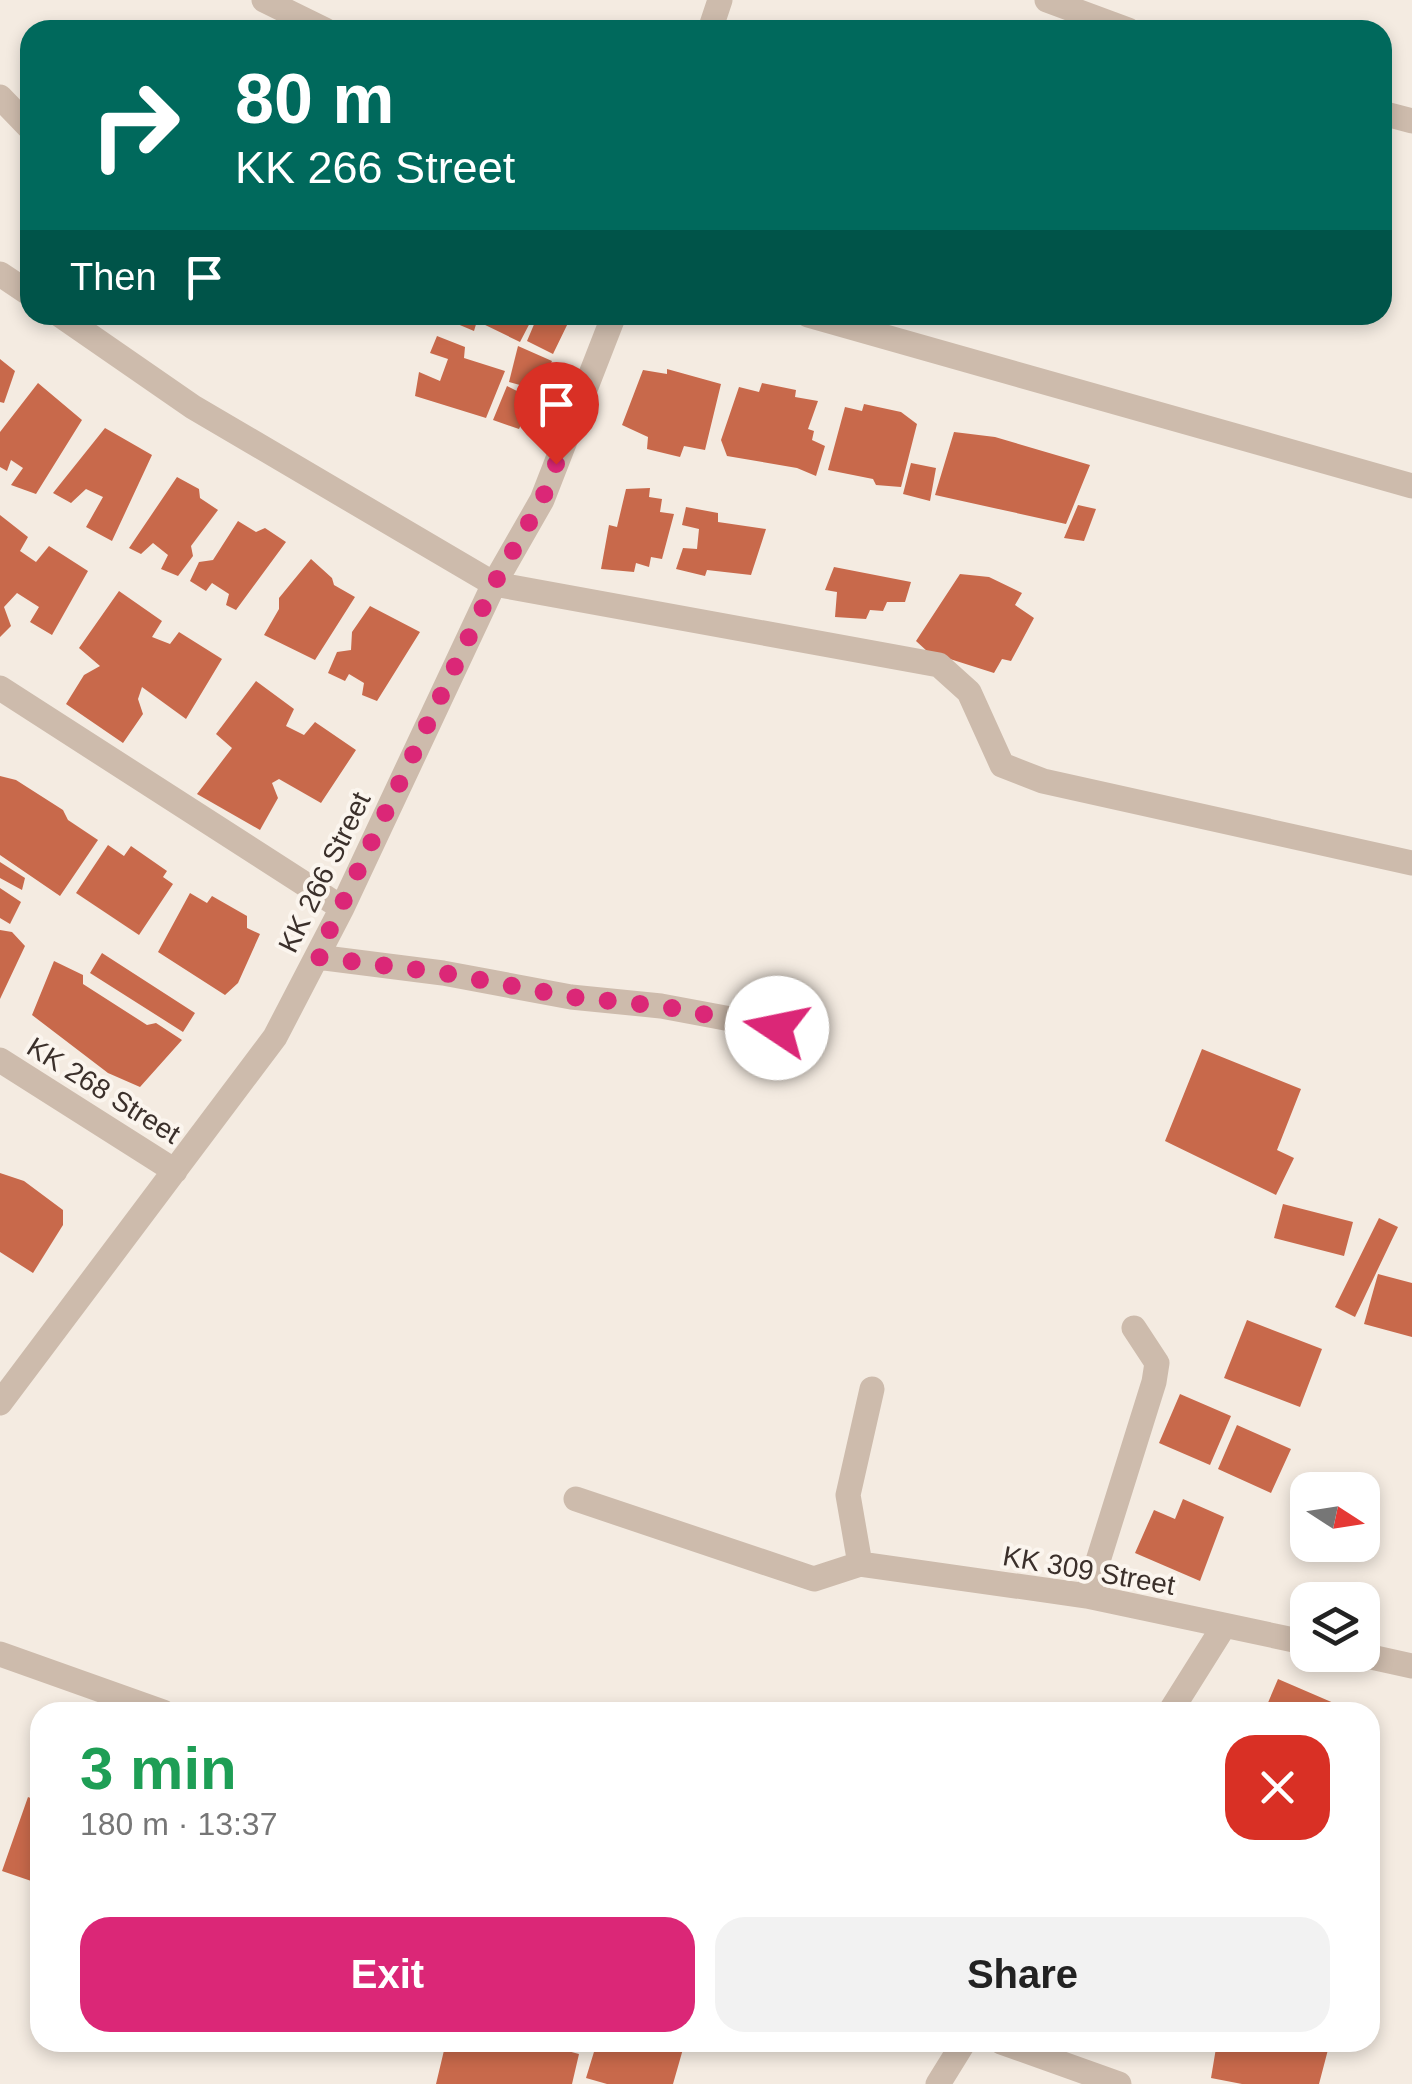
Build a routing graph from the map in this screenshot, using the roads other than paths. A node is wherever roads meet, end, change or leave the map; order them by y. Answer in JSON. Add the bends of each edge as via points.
{"nodes":[{"id":1,"x":264,"y":0,"type":"edge"},
{"id":2,"x":1047,"y":0,"type":"edge"},
{"id":3,"x":305,"y":20,"type":"edge"},
{"id":4,"x":1101,"y":20,"type":"edge"},
{"id":5,"x":0,"y":97,"type":"edge"},
{"id":6,"x":20,"y":118,"type":"edge"},
{"id":7,"x":75,"y":325,"type":"edge"},
{"id":8,"x":610,"y":325,"type":"edge"},
{"id":9,"x":843,"y":325,"type":"edge"},
{"id":10,"x":1412,"y":486,"type":"edge"},
{"id":11,"x":494,"y":584,"type":"junction"},
{"id":12,"x":0,"y":688,"type":"edge"},
{"id":13,"x":1412,"y":862,"type":"edge"},
{"id":14,"x":342,"y":908,"type":"junction"},
{"id":15,"x":317,"y":957,"type":"junction"},
{"id":16,"x":816,"y":1035,"type":"dead end"},
{"id":17,"x":0,"y":1060,"type":"edge"},
{"id":18,"x":175,"y":1171,"type":"junction"},
{"id":19,"x":1134,"y":1328,"type":"dead end"},
{"id":20,"x":872,"y":1389,"type":"dead end"},
{"id":21,"x":0,"y":1403,"type":"edge"},
{"id":22,"x":576,"y":1499,"type":"dead end"},
{"id":23,"x":860,"y":1564,"type":"junction"},
{"id":24,"x":1087,"y":1596,"type":"junction"},
{"id":25,"x":1224,"y":1626,"type":"junction"},
{"id":26,"x":1290,"y":1639,"type":"edge"},
{"id":27,"x":0,"y":1654,"type":"edge"},
{"id":28,"x":1380,"y":1659,"type":"edge"},
{"id":29,"x":1412,"y":1666,"type":"edge"},
{"id":30,"x":134,"y":1702,"type":"edge"},
{"id":31,"x":1176,"y":1702,"type":"edge"},
{"id":32,"x":958,"y":2052,"type":"edge"},
{"id":33,"x":1029,"y":2052,"type":"edge"},
{"id":34,"x":938,"y":2084,"type":"edge"},
{"id":35,"x":1119,"y":2084,"type":"edge"}],
"edges":[{"from":1,"to":3,"type":"street"},
{"from":2,"to":4,"type":"street"},
{"from":5,"to":6,"type":"street"},
{"from":7,"to":11,"type":"street","via":[[194,407]]},
{"from":8,"to":11,"type":"street","name":"KK 266 Street","via":[[542,500]]},
{"from":9,"to":10,"type":"street"},
{"from":11,"to":13,"type":"street","via":[[939,665],[969,692],[1002,764],[1043,782]]},
{"from":11,"to":14,"type":"street","name":"KK 266 Street"},
{"from":12,"to":14,"type":"street"},
{"from":14,"to":15,"type":"street","name":"KK 266 Street"},
{"from":15,"to":16,"type":"street"},
{"from":15,"to":18,"type":"street","name":"KK 266 Street","via":[[275,1037]]},
{"from":17,"to":18,"type":"street","name":"KK 268 Street"},
{"from":18,"to":21,"type":"street","name":"KK 266 Street"},
{"from":19,"to":24,"type":"street","via":[[1157,1363],[1154,1382]]},
{"from":20,"to":23,"type":"street","via":[[848,1495]]},
{"from":22,"to":23,"type":"street","via":[[814,1579]]},
{"from":23,"to":24,"type":"street","name":"KK 309 Street"},
{"from":24,"to":25,"type":"street","name":"KK 309 Street"},
{"from":25,"to":26,"type":"street","name":"KK 309 Street"},
{"from":25,"to":31,"type":"street"},
{"from":27,"to":30,"type":"street"},
{"from":28,"to":29,"type":"street"},
{"from":32,"to":34,"type":"street"},
{"from":33,"to":35,"type":"street"}]}
